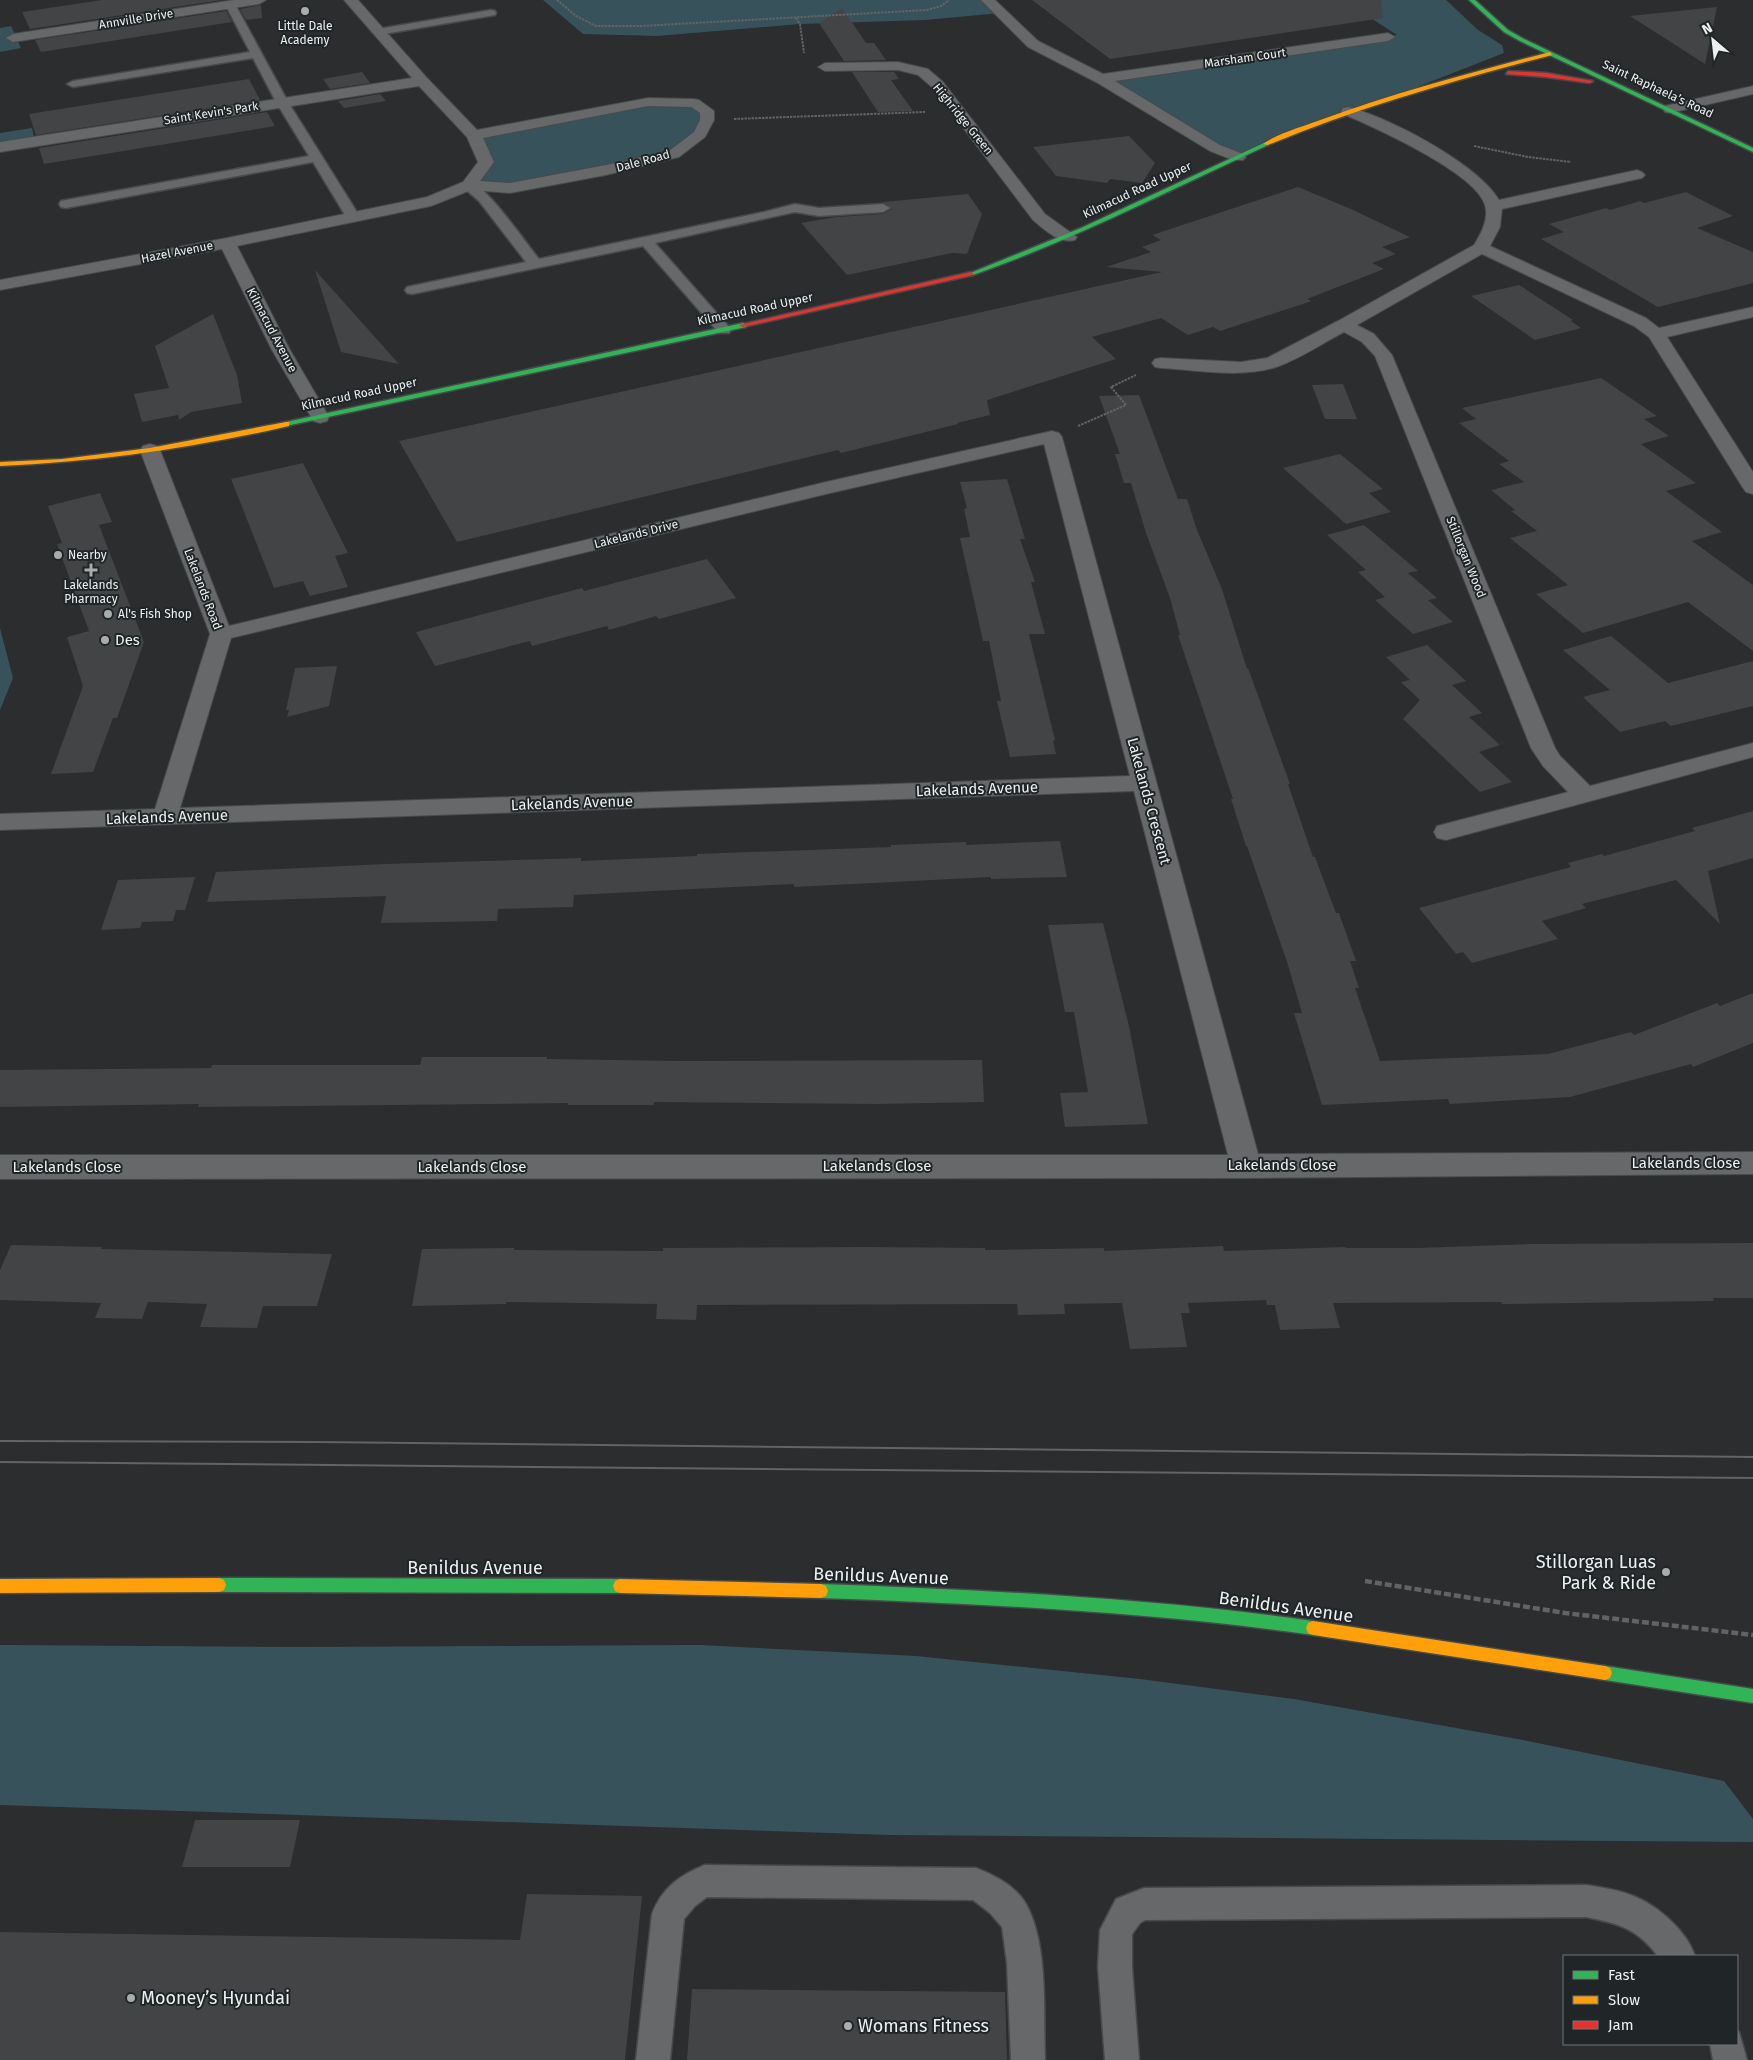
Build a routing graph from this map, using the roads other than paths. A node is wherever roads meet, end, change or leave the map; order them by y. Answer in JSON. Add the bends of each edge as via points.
{"nodes":[{"id":1,"x":259,"y":0,"type":"edge"},
{"id":2,"x":988,"y":0,"type":"edge"},
{"id":3,"x":1472,"y":0,"type":"edge"},
{"id":4,"x":355,"y":1,"type":"edge"},
{"id":5,"x":230,"y":4,"type":"junction"},
{"id":6,"x":491,"y":13,"type":"dead end"},
{"id":7,"x":378,"y":32,"type":"junction"},
{"id":8,"x":1388,"y":36,"type":"dead end"},
{"id":9,"x":13,"y":38,"type":"dead end"},
{"id":10,"x":256,"y":54,"type":"junction"},
{"id":11,"x":1550,"y":54,"type":"junction"},
{"id":12,"x":824,"y":67,"type":"dead end"},
{"id":13,"x":1484,"y":72,"type":"junction"},
{"id":14,"x":1101,"y":79,"type":"junction"},
{"id":15,"x":422,"y":81,"type":"junction"},
{"id":16,"x":73,"y":84,"type":"dead end"},
{"id":17,"x":1617,"y":84,"type":"junction"},
{"id":18,"x":1753,"y":90,"type":"edge"},
{"id":19,"x":282,"y":102,"type":"junction"},
{"id":20,"x":1670,"y":109,"type":"junction"},
{"id":21,"x":1348,"y":111,"type":"junction"},
{"id":22,"x":474,"y":135,"type":"junction"},
{"id":23,"x":0,"y":147,"type":"edge"},
{"id":24,"x":1753,"y":150,"type":"edge"},
{"id":25,"x":1238,"y":157,"type":"junction"},
{"id":26,"x":316,"y":158,"type":"junction"},
{"id":27,"x":1637,"y":175,"type":"dead end"},
{"id":28,"x":469,"y":185,"type":"junction"},
{"id":29,"x":804,"y":197,"type":"dead end"},
{"id":30,"x":66,"y":204,"type":"dead end"},
{"id":31,"x":1494,"y":206,"type":"junction"},
{"id":32,"x":795,"y":208,"type":"junction"},
{"id":33,"x":883,"y":208,"type":"dead end"},
{"id":34,"x":353,"y":217,"type":"junction"},
{"id":35,"x":1069,"y":238,"type":"junction"},
{"id":36,"x":646,"y":241,"type":"junction"},
{"id":37,"x":227,"y":243,"type":"junction"},
{"id":38,"x":1481,"y":248,"type":"junction"},
{"id":39,"x":535,"y":264,"type":"junction"},
{"id":40,"x":0,"y":285,"type":"edge"},
{"id":41,"x":412,"y":290,"type":"dead end"},
{"id":42,"x":1753,"y":312,"type":"edge"},
{"id":43,"x":1344,"y":325,"type":"junction"},
{"id":44,"x":724,"y":330,"type":"junction"},
{"id":45,"x":1656,"y":334,"type":"junction"},
{"id":46,"x":1161,"y":363,"type":"road end"},
{"id":47,"x":320,"y":416,"type":"junction"},
{"id":48,"x":1052,"y":437,"type":"joint"},
{"id":49,"x":150,"y":450,"type":"junction"},
{"id":50,"x":0,"y":464,"type":"edge"},
{"id":51,"x":1753,"y":488,"type":"edge"},
{"id":52,"x":221,"y":634,"type":"junction"},
{"id":53,"x":1753,"y":750,"type":"edge"},
{"id":54,"x":1144,"y":783,"type":"junction"},
{"id":55,"x":1585,"y":795,"type":"junction"},
{"id":56,"x":165,"y":817,"type":"junction"},
{"id":57,"x":0,"y":822,"type":"edge"},
{"id":58,"x":1446,"y":832,"type":"dead end"},
{"id":59,"x":1753,"y":1163,"type":"edge"},
{"id":60,"x":1246,"y":1166,"type":"junction"},
{"id":61,"x":0,"y":1167,"type":"edge"},
{"id":62,"x":0,"y":1586,"type":"edge"},
{"id":63,"x":1753,"y":1696,"type":"edge"},
{"id":64,"x":1678,"y":1955,"type":"edge"},
{"id":65,"x":1727,"y":2045,"type":"edge"},
{"id":66,"x":653,"y":2060,"type":"edge"},
{"id":67,"x":1028,"y":2060,"type":"edge"},
{"id":68,"x":1122,"y":2060,"type":"edge"},
{"id":69,"x":1730,"y":2060,"type":"edge"}],
"edges":[{"from":1,"to":5,"type":"street","name":"Annville Drive"},
{"from":2,"to":14,"type":"street","via":[[1033,44]]},
{"from":3,"to":11,"type":"street","via":[[1506,30]]},
{"from":4,"to":7,"type":"street"},
{"from":5,"to":9,"type":"street","name":"Annville Drive"},
{"from":5,"to":10,"type":"lane"},
{"from":6,"to":7,"type":"lane"},
{"from":7,"to":15,"type":"street"},
{"from":8,"to":14,"type":"street","name":"Marsham Court"},
{"from":10,"to":16,"type":"lane"},
{"from":10,"to":19,"type":"lane"},
{"from":11,"to":13,"type":"street","name":"Kilmacud Road Upper"},
{"from":11,"to":17,"type":"street","name":"Saint Raphaela’s Road"},
{"from":12,"to":35,"type":"street","name":"Highridge Green","via":[[898,66],[923,72],[938,84],[1040,216]]},
{"from":13,"to":17,"type":"street","name":"Kilmacud Road Upper","via":[[1546,75]]},
{"from":13,"to":21,"type":"street","name":"Kilmacud Road Upper"},
{"from":14,"to":25,"type":"street","via":[[1215,148]]},
{"from":15,"to":19,"type":"street","name":"Saint Kevin's Park"},
{"from":15,"to":22,"type":"street"},
{"from":17,"to":20,"type":"street","name":"Saint Raphaela’s Road"},
{"from":18,"to":20,"type":"street"},
{"from":19,"to":23,"type":"street","name":"Saint Kevin's Park"},
{"from":19,"to":26,"type":"lane"},
{"from":20,"to":24,"type":"street","name":"Saint Raphaela’s Road"},
{"from":21,"to":25,"type":"street","name":"Kilmacud Road Upper"},
{"from":21,"to":31,"type":"street","via":[[1403,133],[1442,156],[1485,191]]},
{"from":22,"to":28,"type":"street","via":[[486,162]]},
{"from":22,"to":28,"type":"street","name":"Dale Road","via":[[648,102],[694,103],[707,110],[700,134],[674,154],[510,188]]},
{"from":25,"to":35,"type":"street","name":"Kilmacud Road Upper"},
{"from":26,"to":30,"type":"lane"},
{"from":26,"to":34,"type":"lane"},
{"from":27,"to":31,"type":"street"},
{"from":28,"to":34,"type":"street","name":"Dale Road","via":[[431,201]]},
{"from":28,"to":39,"type":"lane","via":[[484,198]]},
{"from":29,"to":32,"type":"lane"},
{"from":31,"to":38,"type":"street","via":[[1493,227]]},
{"from":32,"to":33,"type":"lane","via":[[819,212]]},
{"from":32,"to":36,"type":"lane"},
{"from":34,"to":37,"type":"street","name":"Hazel Avenue"},
{"from":35,"to":44,"type":"street","name":"Kilmacud Road Upper","via":[[1000,266],[957,279]]},
{"from":36,"to":39,"type":"lane"},
{"from":36,"to":44,"type":"lane"},
{"from":37,"to":40,"type":"street","name":"Hazel Avenue"},
{"from":37,"to":47,"type":"street","name":"Kilmacud Avenue","via":[[281,350]]},
{"from":38,"to":43,"type":"street"},
{"from":38,"to":45,"type":"street","via":[[1640,322]]},
{"from":39,"to":41,"type":"lane"},
{"from":42,"to":45,"type":"street"},
{"from":43,"to":46,"type":"street","via":[[1266,364],[1241,367]]},
{"from":43,"to":55,"type":"street","name":"Stillorgan Wood","via":[[1368,338],[1384,355],[1543,748],[1551,761]]},
{"from":44,"to":47,"type":"street","name":"Kilmacud Road Upper"},
{"from":45,"to":51,"type":"street"},
{"from":47,"to":49,"type":"street","name":"Kilmacud Road Upper"},
{"from":48,"to":52,"type":"street","name":"Lakelands Drive","via":[[816,490]]},
{"from":48,"to":54,"type":"street","name":"Lakelands Crescent"},
{"from":49,"to":50,"type":"street","name":"Kilmacud Road Upper"},
{"from":49,"to":52,"type":"street","name":"Lakelands Road"},
{"from":52,"to":56,"type":"street","name":"Lakelands Road"},
{"from":53,"to":55,"type":"street"},
{"from":54,"to":56,"type":"street","name":"Lakelands Avenue"},
{"from":54,"to":60,"type":"street","name":"Lakelands Crescent"},
{"from":55,"to":58,"type":"street"},
{"from":56,"to":57,"type":"street","name":"Lakelands Avenue"},
{"from":59,"to":60,"type":"street","name":"Lakelands Close"},
{"from":60,"to":61,"type":"street","name":"Lakelands Close"},
{"from":62,"to":63,"type":"street","name":"Benildus Avenue","via":[[589,1585],[872,1592],[1159,1608],[1256,1619]]},
{"from":64,"to":68,"type":"lane","via":[[1656,1929],[1625,1909],[1586,1901],[1144,1904],[1128,1911],[1116,1930],[1115,1967]]},
{"from":65,"to":69,"type":"lane"},
{"from":66,"to":67,"type":"lane","via":[[668,1914],[678,1897],[705,1881],[976,1884],[995,1894],[1015,1916],[1022,1946]]}]}
